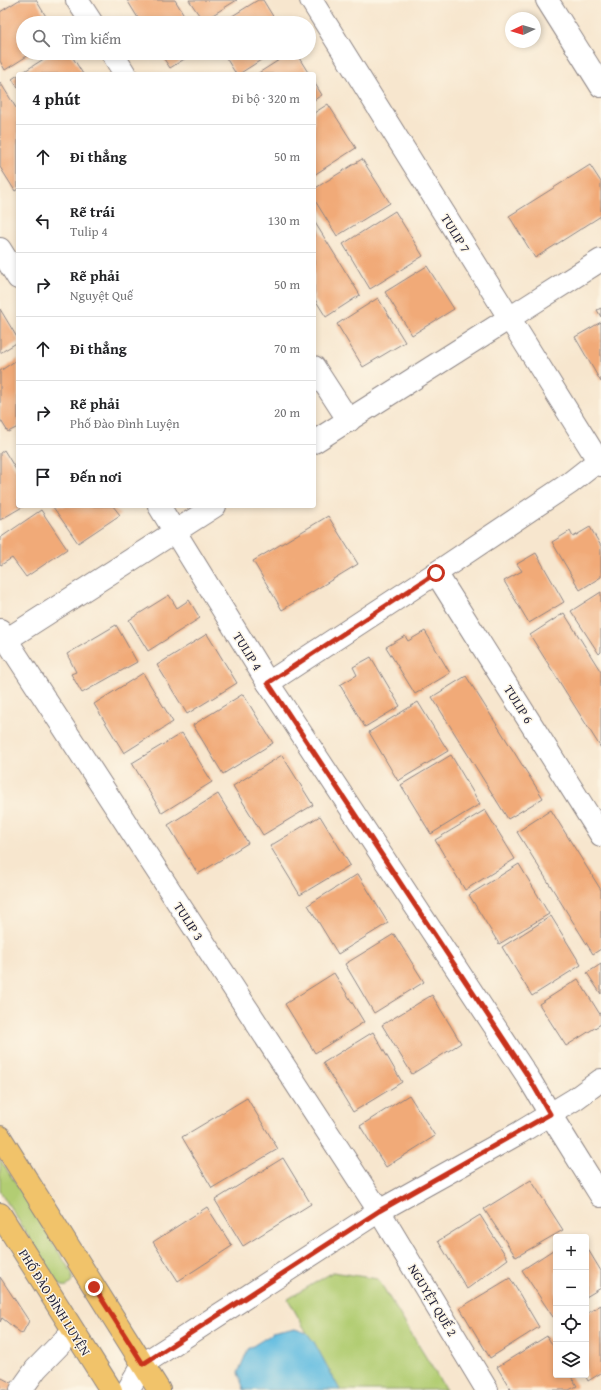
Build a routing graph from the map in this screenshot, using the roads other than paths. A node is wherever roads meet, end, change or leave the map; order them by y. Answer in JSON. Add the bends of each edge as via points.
{"nodes":[{"id":1,"x":78,"y":0,"type":"edge"},
{"id":2,"x":311,"y":0,"type":"edge"},
{"id":3,"x":547,"y":0,"type":"edge"},
{"id":4,"x":88,"y":16,"type":"edge"},
{"id":5,"x":116,"y":60,"type":"edge"},
{"id":6,"x":124,"y":72,"type":"edge"},
{"id":7,"x":601,"y":86,"type":"edge"},
{"id":8,"x":0,"y":249,"type":"edge"},
{"id":9,"x":601,"y":260,"type":"edge"},
{"id":10,"x":16,"y":275,"type":"edge"},
{"id":11,"x":509,"y":318,"type":"junction"},
{"id":12,"x":316,"y":370,"type":"edge"},
{"id":13,"x":349,"y":421,"type":"junction"},
{"id":14,"x":316,"y":441,"type":"edge"},
{"id":15,"x":600,"y":463,"type":"edge"},
{"id":16,"x":160,"y":508,"type":"edge"},
{"id":17,"x":212,"y":508,"type":"edge"},
{"id":18,"x":175,"y":532,"type":"junction"},
{"id":19,"x":436,"y":573,"type":"junction"},
{"id":20,"x":3,"y":635,"type":"edge"},
{"id":21,"x":268,"y":683,"type":"junction"},
{"id":22,"x":601,"y":836,"type":"edge"},
{"id":23,"x":601,"y":1080,"type":"edge"},
{"id":24,"x":550,"y":1114,"type":"junction"},
{"id":25,"x":0,"y":1137,"type":"edge"},
{"id":26,"x":601,"y":1196,"type":"edge"},
{"id":27,"x":379,"y":1211,"type":"junction"},
{"id":28,"x":0,"y":1214,"type":"edge"},
{"id":29,"x":73,"y":1331,"type":"junction"},
{"id":30,"x":143,"y":1364,"type":"junction"},
{"id":31,"x":21,"y":1390,"type":"edge"},
{"id":32,"x":111,"y":1390,"type":"edge"},
{"id":33,"x":128,"y":1390,"type":"edge"},
{"id":34,"x":159,"y":1390,"type":"edge"},
{"id":35,"x":487,"y":1390,"type":"edge"}],
"edges":[{"from":1,"to":4,"type":"street"},
{"from":2,"to":11,"type":"street","name":"TULIP 7"},
{"from":3,"to":7,"type":"street"},
{"from":5,"to":6,"type":"street"},
{"from":8,"to":10,"type":"street"},
{"from":9,"to":11,"type":"street"},
{"from":11,"to":13,"type":"street"},
{"from":11,"to":15,"type":"street","name":"TULIP 7"},
{"from":12,"to":13,"type":"street"},
{"from":13,"to":14,"type":"street"},
{"from":15,"to":19,"type":"street"},
{"from":16,"to":18,"type":"street","name":"TULIP 4"},
{"from":17,"to":18,"type":"street"},
{"from":18,"to":20,"type":"street"},
{"from":18,"to":21,"type":"street","name":"TULIP 4"},
{"from":19,"to":21,"type":"street"},
{"from":19,"to":22,"type":"street","name":"TULIP 6"},
{"from":20,"to":27,"type":"street","name":"TULIP 3"},
{"from":21,"to":24,"type":"street","name":"TULIP 4","via":[[528,1076]]},
{"from":23,"to":24,"type":"street"},
{"from":24,"to":26,"type":"street","name":"TULIP 4"},
{"from":24,"to":27,"type":"street"},
{"from":25,"to":30,"type":"main road"},
{"from":27,"to":30,"type":"street"},
{"from":27,"to":35,"type":"street","name":"NGUYỆT QUẾ 2"},
{"from":28,"to":29,"type":"main road","name":"PHỐ ĐÀO ĐÌNH LUYỆN"},
{"from":29,"to":31,"type":"street","via":[[36,1369]]},
{"from":29,"to":32,"type":"main road","name":"PHỐ ĐÀO ĐÌNH LUYỆN"},
{"from":30,"to":33,"type":"street"},
{"from":30,"to":34,"type":"main road"}]}
